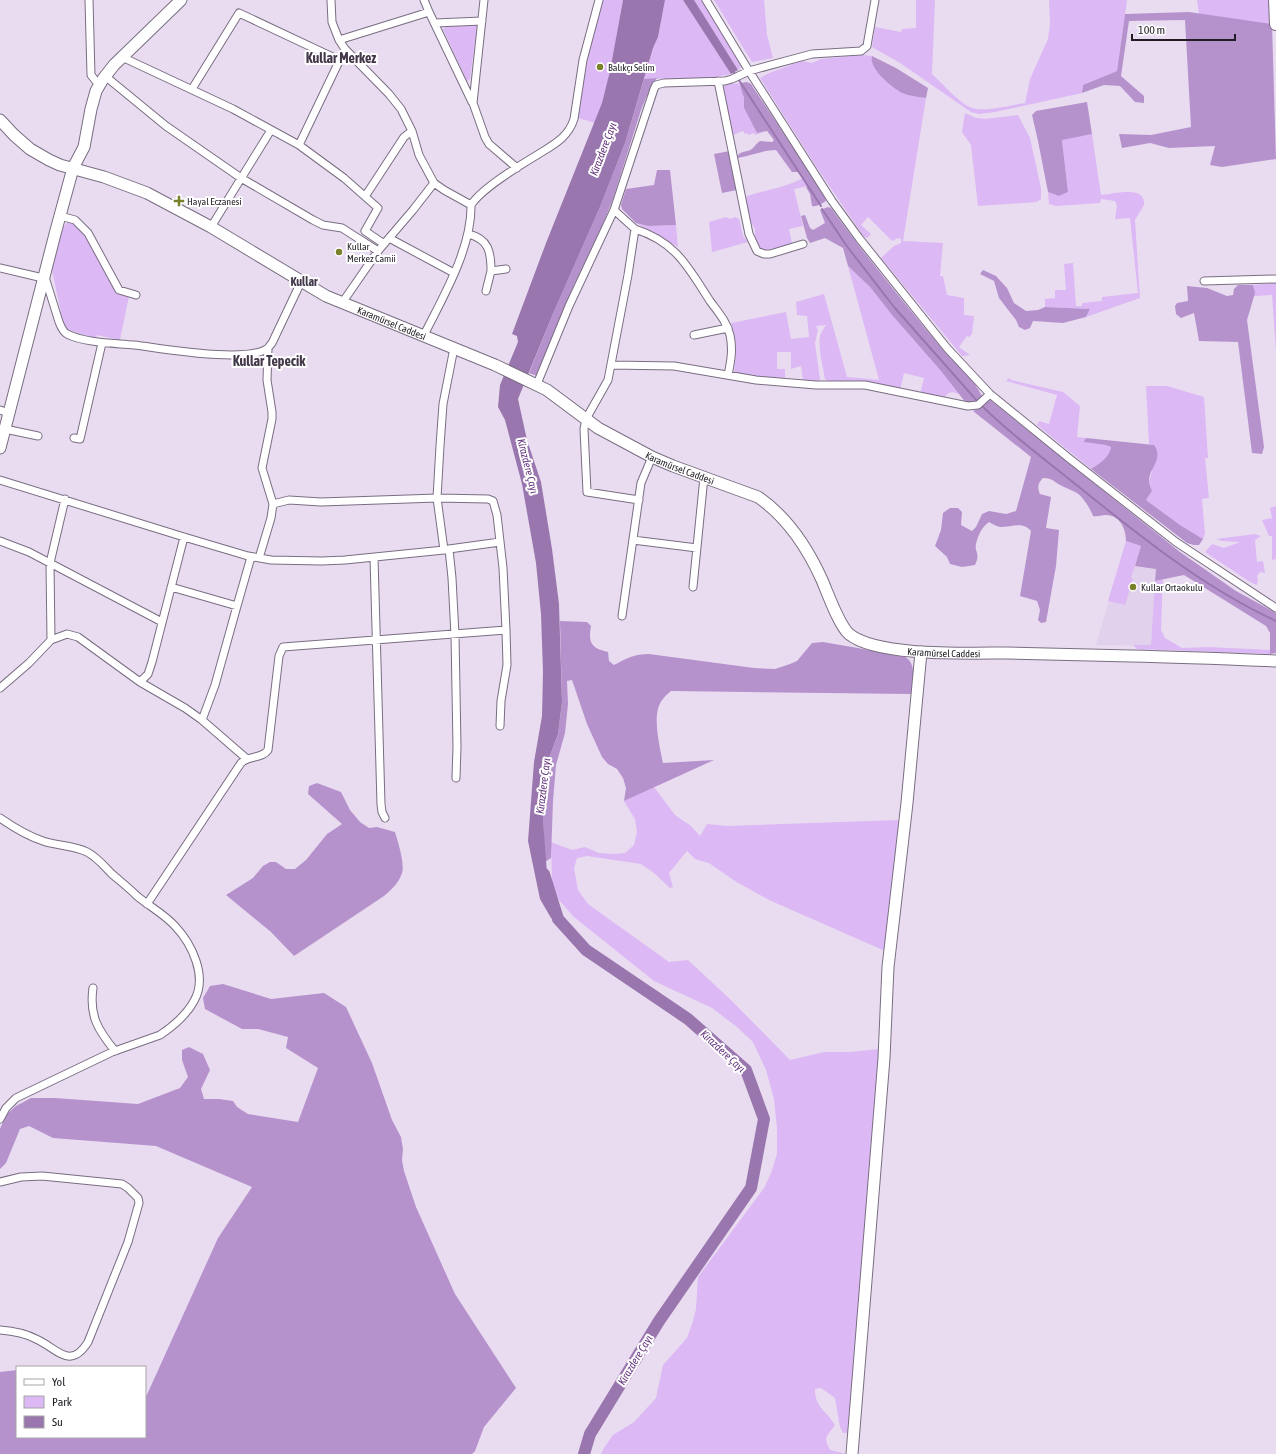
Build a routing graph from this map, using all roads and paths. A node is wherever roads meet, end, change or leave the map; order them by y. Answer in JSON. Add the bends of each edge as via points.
{"nodes":[{"id":1,"x":89,"y":0,"type":"edge"},
{"id":2,"x":181,"y":0,"type":"edge"},
{"id":3,"x":331,"y":0,"type":"edge"},
{"id":4,"x":424,"y":0,"type":"edge"},
{"id":5,"x":484,"y":0,"type":"edge"},
{"id":6,"x":599,"y":0,"type":"edge"},
{"id":7,"x":706,"y":0,"type":"edge"},
{"id":8,"x":875,"y":0,"type":"edge"},
{"id":9,"x":1275,"y":0,"type":"edge"},
{"id":10,"x":429,"y":12,"type":"junction"},
{"id":11,"x":1276,"y":15,"type":"edge"},
{"id":12,"x":482,"y":21,"type":"junction"},
{"id":13,"x":435,"y":23,"type":"junction"},
{"id":14,"x":339,"y":40,"type":"junction"},
{"id":15,"x":345,"y":49,"type":"junction"},
{"id":16,"x":122,"y":57,"type":"junction"},
{"id":17,"x":339,"y":60,"type":"junction"},
{"id":18,"x":746,"y":72,"type":"junction"},
{"id":19,"x":105,"y":76,"type":"junction"},
{"id":20,"x":718,"y":82,"type":"junction"},
{"id":21,"x":99,"y":85,"type":"junction"},
{"id":22,"x":192,"y":89,"type":"junction"},
{"id":23,"x":473,"y":103,"type":"junction"},
{"id":24,"x":0,"y":120,"type":"edge"},
{"id":25,"x":271,"y":130,"type":"junction"},
{"id":26,"x":412,"y":131,"type":"junction"},
{"id":27,"x":299,"y":145,"type":"junction"},
{"id":28,"x":73,"y":168,"type":"junction"},
{"id":29,"x":517,"y":168,"type":"junction"},
{"id":30,"x":241,"y":178,"type":"junction"},
{"id":31,"x":434,"y":183,"type":"junction"},
{"id":32,"x":366,"y":196,"type":"junction"},
{"id":33,"x":471,"y":205,"type":"junction"},
{"id":34,"x":614,"y":210,"type":"junction"},
{"id":35,"x":60,"y":216,"type":"junction"},
{"id":36,"x":211,"y":227,"type":"junction"},
{"id":37,"x":635,"y":229,"type":"junction"},
{"id":38,"x":468,"y":234,"type":"junction"},
{"id":39,"x":389,"y":238,"type":"junction"},
{"id":40,"x":384,"y":244,"type":"junction"},
{"id":41,"x":803,"y":244,"type":"dead end"},
{"id":42,"x":378,"y":251,"type":"junction"},
{"id":43,"x":0,"y":268,"type":"edge"},
{"id":44,"x":506,"y":268,"type":"dead end"},
{"id":45,"x":491,"y":272,"type":"junction"},
{"id":46,"x":454,"y":273,"type":"junction"},
{"id":47,"x":44,"y":276,"type":"junction"},
{"id":48,"x":1276,"y":279,"type":"edge"},
{"id":49,"x":302,"y":282,"type":"junction"},
{"id":50,"x":1204,"y":282,"type":"dead end"},
{"id":51,"x":486,"y":291,"type":"dead end"},
{"id":52,"x":136,"y":295,"type":"dead end"},
{"id":53,"x":342,"y":303,"type":"junction"},
{"id":54,"x":728,"y":328,"type":"junction"},
{"id":55,"x":424,"y":335,"type":"junction"},
{"id":56,"x":694,"y":335,"type":"dead end"},
{"id":57,"x":102,"y":342,"type":"junction"},
{"id":58,"x":268,"y":348,"type":"junction"},
{"id":59,"x":454,"y":348,"type":"junction"},
{"id":60,"x":611,"y":365,"type":"junction"},
{"id":61,"x":728,"y":375,"type":"junction"},
{"id":62,"x":537,"y":384,"type":"junction"},
{"id":63,"x":987,"y":397,"type":"junction"},
{"id":64,"x":5,"y":412,"type":"edge"},
{"id":65,"x":586,"y":419,"type":"junction"},
{"id":66,"x":5,"y":429,"type":"junction"},
{"id":67,"x":38,"y":436,"type":"dead end"},
{"id":68,"x":74,"y":438,"type":"dead end"},
{"id":69,"x":0,"y":448,"type":"edge"},
{"id":70,"x":652,"y":457,"type":"junction"},
{"id":71,"x":704,"y":477,"type":"junction"},
{"id":72,"x":0,"y":480,"type":"edge"},
{"id":73,"x":438,"y":498,"type":"junction"},
{"id":74,"x":65,"y":500,"type":"junction"},
{"id":75,"x":639,"y":500,"type":"junction"},
{"id":76,"x":273,"y":504,"type":"junction"},
{"id":77,"x":184,"y":537,"type":"junction"},
{"id":78,"x":633,"y":540,"type":"junction"},
{"id":79,"x":0,"y":541,"type":"edge"},
{"id":80,"x":500,"y":542,"type":"junction"},
{"id":81,"x":697,"y":548,"type":"junction"},
{"id":82,"x":446,"y":550,"type":"junction"},
{"id":83,"x":251,"y":557,"type":"junction"},
{"id":84,"x":259,"y":558,"type":"junction"},
{"id":85,"x":374,"y":558,"type":"junction"},
{"id":86,"x":50,"y":563,"type":"junction"},
{"id":87,"x":171,"y":587,"type":"junction"},
{"id":88,"x":693,"y":587,"type":"dead end"},
{"id":89,"x":237,"y":606,"type":"junction"},
{"id":90,"x":1276,"y":608,"type":"edge"},
{"id":91,"x":622,"y":616,"type":"dead end"},
{"id":92,"x":162,"y":622,"type":"junction"},
{"id":93,"x":506,"y":630,"type":"junction"},
{"id":94,"x":455,"y":634,"type":"junction"},
{"id":95,"x":51,"y":640,"type":"junction"},
{"id":96,"x":375,"y":641,"type":"junction"},
{"id":97,"x":922,"y":652,"type":"junction"},
{"id":98,"x":1276,"y":661,"type":"edge"},
{"id":99,"x":140,"y":682,"type":"junction"},
{"id":100,"x":0,"y":688,"type":"edge"},
{"id":101,"x":202,"y":720,"type":"junction"},
{"id":102,"x":500,"y":726,"type":"dead end"},
{"id":103,"x":248,"y":759,"type":"junction"},
{"id":104,"x":456,"y":778,"type":"dead end"},
{"id":105,"x":0,"y":818,"type":"edge"},
{"id":106,"x":385,"y":818,"type":"dead end"},
{"id":107,"x":147,"y":904,"type":"junction"},
{"id":108,"x":93,"y":988,"type":"dead end"},
{"id":109,"x":115,"y":1051,"type":"junction"},
{"id":110,"x":0,"y":1119,"type":"edge"},
{"id":111,"x":0,"y":1182,"type":"edge"},
{"id":112,"x":0,"y":1330,"type":"edge"},
{"id":113,"x":852,"y":1454,"type":"edge"}],
"edges":[{"from":1,"to":21,"type":"street","via":[[91,75]]},
{"from":2,"to":16,"type":"main road"},
{"from":3,"to":14,"type":"street","via":[[332,22]]},
{"from":4,"to":10,"type":"street"},
{"from":5,"to":12,"type":"street"},
{"from":6,"to":29,"type":"street","via":[[586,47],[570,130],[561,140]]},
{"from":7,"to":18,"type":"street"},
{"from":8,"to":18,"type":"street","via":[[867,46],[861,51],[812,54]]},
{"from":9,"to":11,"type":"main road"},
{"from":10,"to":13,"type":"street"},
{"from":10,"to":14,"type":"street"},
{"from":12,"to":13,"type":"street"},
{"from":12,"to":23,"type":"street"},
{"from":13,"to":23,"type":"street"},
{"from":14,"to":15,"type":"street"},
{"from":15,"to":17,"type":"street"},
{"from":15,"to":26,"type":"street","via":[[389,94],[401,109]]},
{"from":16,"to":19,"type":"main road"},
{"from":16,"to":22,"type":"street"},
{"from":17,"to":22,"type":"street","via":[[239,13]]},
{"from":17,"to":27,"type":"street"},
{"from":18,"to":20,"type":"street"},
{"from":18,"to":63,"type":"street","via":[[859,238]]},
{"from":19,"to":21,"type":"main road"},
{"from":19,"to":30,"type":"street","via":[[166,126]]},
{"from":20,"to":34,"type":"street","via":[[656,85]]},
{"from":20,"to":41,"type":"street","via":[[749,234],[757,251],[770,254]]},
{"from":21,"to":28,"type":"main road","via":[[93,98],[84,147]]},
{"from":22,"to":25,"type":"street"},
{"from":23,"to":29,"type":"street","via":[[485,137]]},
{"from":24,"to":28,"type":"main road","name":"Karamürsel Caddesi","via":[[39,155]]},
{"from":25,"to":27,"type":"street"},
{"from":25,"to":30,"type":"street"},
{"from":26,"to":31,"type":"street","via":[[419,155]]},
{"from":26,"to":32,"type":"street","via":[[404,137]]},
{"from":27,"to":32,"type":"street"},
{"from":28,"to":35,"type":"main road"},
{"from":28,"to":36,"type":"main road","name":"Karamürsel Caddesi","via":[[104,176],[147,193]]},
{"from":29,"to":33,"type":"street","via":[[483,192]]},
{"from":30,"to":36,"type":"street"},
{"from":30,"to":42,"type":"street","via":[[323,225],[342,228]]},
{"from":31,"to":33,"type":"street"},
{"from":31,"to":39,"type":"street"},
{"from":32,"to":40,"type":"street","via":[[378,208],[365,231]]},
{"from":33,"to":38,"type":"street"},
{"from":34,"to":37,"type":"street"},
{"from":34,"to":62,"type":"street","via":[[569,306]]},
{"from":35,"to":47,"type":"main road"},
{"from":35,"to":52,"type":"street","via":[[75,220],[88,233],[117,288]]},
{"from":36,"to":49,"type":"main road","name":"Karamürsel Caddesi"},
{"from":37,"to":54,"type":"street","via":[[650,235],[679,255]]},
{"from":37,"to":60,"type":"street"},
{"from":38,"to":45,"type":"street","via":[[480,238],[487,245]]},
{"from":38,"to":46,"type":"street"},
{"from":39,"to":40,"type":"street"},
{"from":39,"to":46,"type":"street"},
{"from":40,"to":42,"type":"street"},
{"from":42,"to":53,"type":"street"},
{"from":43,"to":47,"type":"street"},
{"from":44,"to":45,"type":"street"},
{"from":45,"to":51,"type":"street"},
{"from":46,"to":55,"type":"street"},
{"from":47,"to":57,"type":"street","via":[[64,332]]},
{"from":47,"to":64,"type":"main road"},
{"from":48,"to":50,"type":"street"},
{"from":49,"to":53,"type":"main road","name":"Karamürsel Caddesi"},
{"from":49,"to":58,"type":"street"},
{"from":53,"to":55,"type":"main road","name":"Karamürsel Caddesi"},
{"from":54,"to":56,"type":"street"},
{"from":54,"to":61,"type":"street","via":[[732,348]]},
{"from":55,"to":59,"type":"main road","name":"Karamürsel Caddesi"},
{"from":57,"to":58,"type":"street","via":[[192,353],[248,353]]},
{"from":57,"to":68,"type":"street","via":[[80,439]]},
{"from":58,"to":76,"type":"street","via":[[267,380],[272,419],[262,468]]},
{"from":59,"to":62,"type":"main road","name":"Karamürsel Caddesi"},
{"from":59,"to":73,"type":"street","via":[[443,404]]},
{"from":60,"to":61,"type":"street","via":[[674,366]]},
{"from":60,"to":65,"type":"street","via":[[606,384]]},
{"from":61,"to":63,"type":"street","via":[[816,385],[865,385],[961,406],[978,405]]},
{"from":62,"to":65,"type":"main road","name":"Karamürsel Caddesi"},
{"from":63,"to":90,"type":"street","via":[[1176,542]]},
{"from":64,"to":66,"type":"main road"},
{"from":65,"to":70,"type":"main road","name":"Karamürsel Caddesi","via":[[610,436]]},
{"from":65,"to":75,"type":"street","via":[[584,436],[587,492]]},
{"from":66,"to":67,"type":"street"},
{"from":66,"to":69,"type":"main road"},
{"from":70,"to":71,"type":"main road","name":"Karamürsel Caddesi"},
{"from":70,"to":75,"type":"street","via":[[641,483]]},
{"from":71,"to":81,"type":"street"},
{"from":71,"to":97,"type":"main road","name":"Karamürsel Caddesi","via":[[758,497],[784,520],[814,565],[848,633],[864,642]]},
{"from":72,"to":74,"type":"street"},
{"from":73,"to":76,"type":"street","via":[[327,502],[289,500]]},
{"from":73,"to":80,"type":"street","via":[[493,500]]},
{"from":73,"to":82,"type":"street"},
{"from":74,"to":77,"type":"street"},
{"from":74,"to":86,"type":"street"},
{"from":75,"to":78,"type":"street"},
{"from":76,"to":84,"type":"street"},
{"from":77,"to":83,"type":"street"},
{"from":77,"to":87,"type":"street"},
{"from":78,"to":81,"type":"street"},
{"from":78,"to":91,"type":"street"},
{"from":79,"to":86,"type":"street"},
{"from":80,"to":82,"type":"street"},
{"from":80,"to":93,"type":"street"},
{"from":81,"to":88,"type":"street"},
{"from":82,"to":85,"type":"street"},
{"from":82,"to":94,"type":"street","via":[[452,578]]},
{"from":83,"to":84,"type":"street"},
{"from":83,"to":89,"type":"street"},
{"from":84,"to":85,"type":"street","via":[[322,562]]},
{"from":85,"to":96,"type":"street"},
{"from":86,"to":92,"type":"street"},
{"from":86,"to":95,"type":"street"},
{"from":87,"to":89,"type":"street"},
{"from":87,"to":92,"type":"street"},
{"from":89,"to":101,"type":"street","via":[[211,699]]},
{"from":92,"to":99,"type":"street","via":[[150,669]]},
{"from":93,"to":94,"type":"street"},
{"from":93,"to":102,"type":"street","via":[[507,665]]},
{"from":94,"to":96,"type":"street"},
{"from":94,"to":104,"type":"street"},
{"from":95,"to":99,"type":"street","via":[[67,634],[78,637]]},
{"from":95,"to":100,"type":"street"},
{"from":96,"to":103,"type":"street","via":[[281,648],[268,750],[262,755]]},
{"from":96,"to":106,"type":"street","via":[[381,804]]},
{"from":97,"to":98,"type":"main road","name":"Karamürsel Caddesi"},
{"from":97,"to":113,"type":"main road","via":[[888,967],[884,1058]]},
{"from":99,"to":101,"type":"street"},
{"from":101,"to":103,"type":"street"},
{"from":103,"to":107,"type":"street","via":[[242,763]]},
{"from":105,"to":107,"type":"street","via":[[31,837],[87,852]]},
{"from":107,"to":109,"type":"street","via":[[169,920],[187,941],[197,964],[199,987],[191,1005],[166,1031]]},
{"from":108,"to":109,"type":"street","via":[[92,1003],[96,1022],[104,1038]]},
{"from":109,"to":110,"type":"street","via":[[16,1098]]},
{"from":111,"to":112,"type":"street","via":[[42,1176],[122,1184],[136,1194],[139,1203],[134,1224],[88,1342],[76,1356],[65,1356],[29,1336]]}]}
